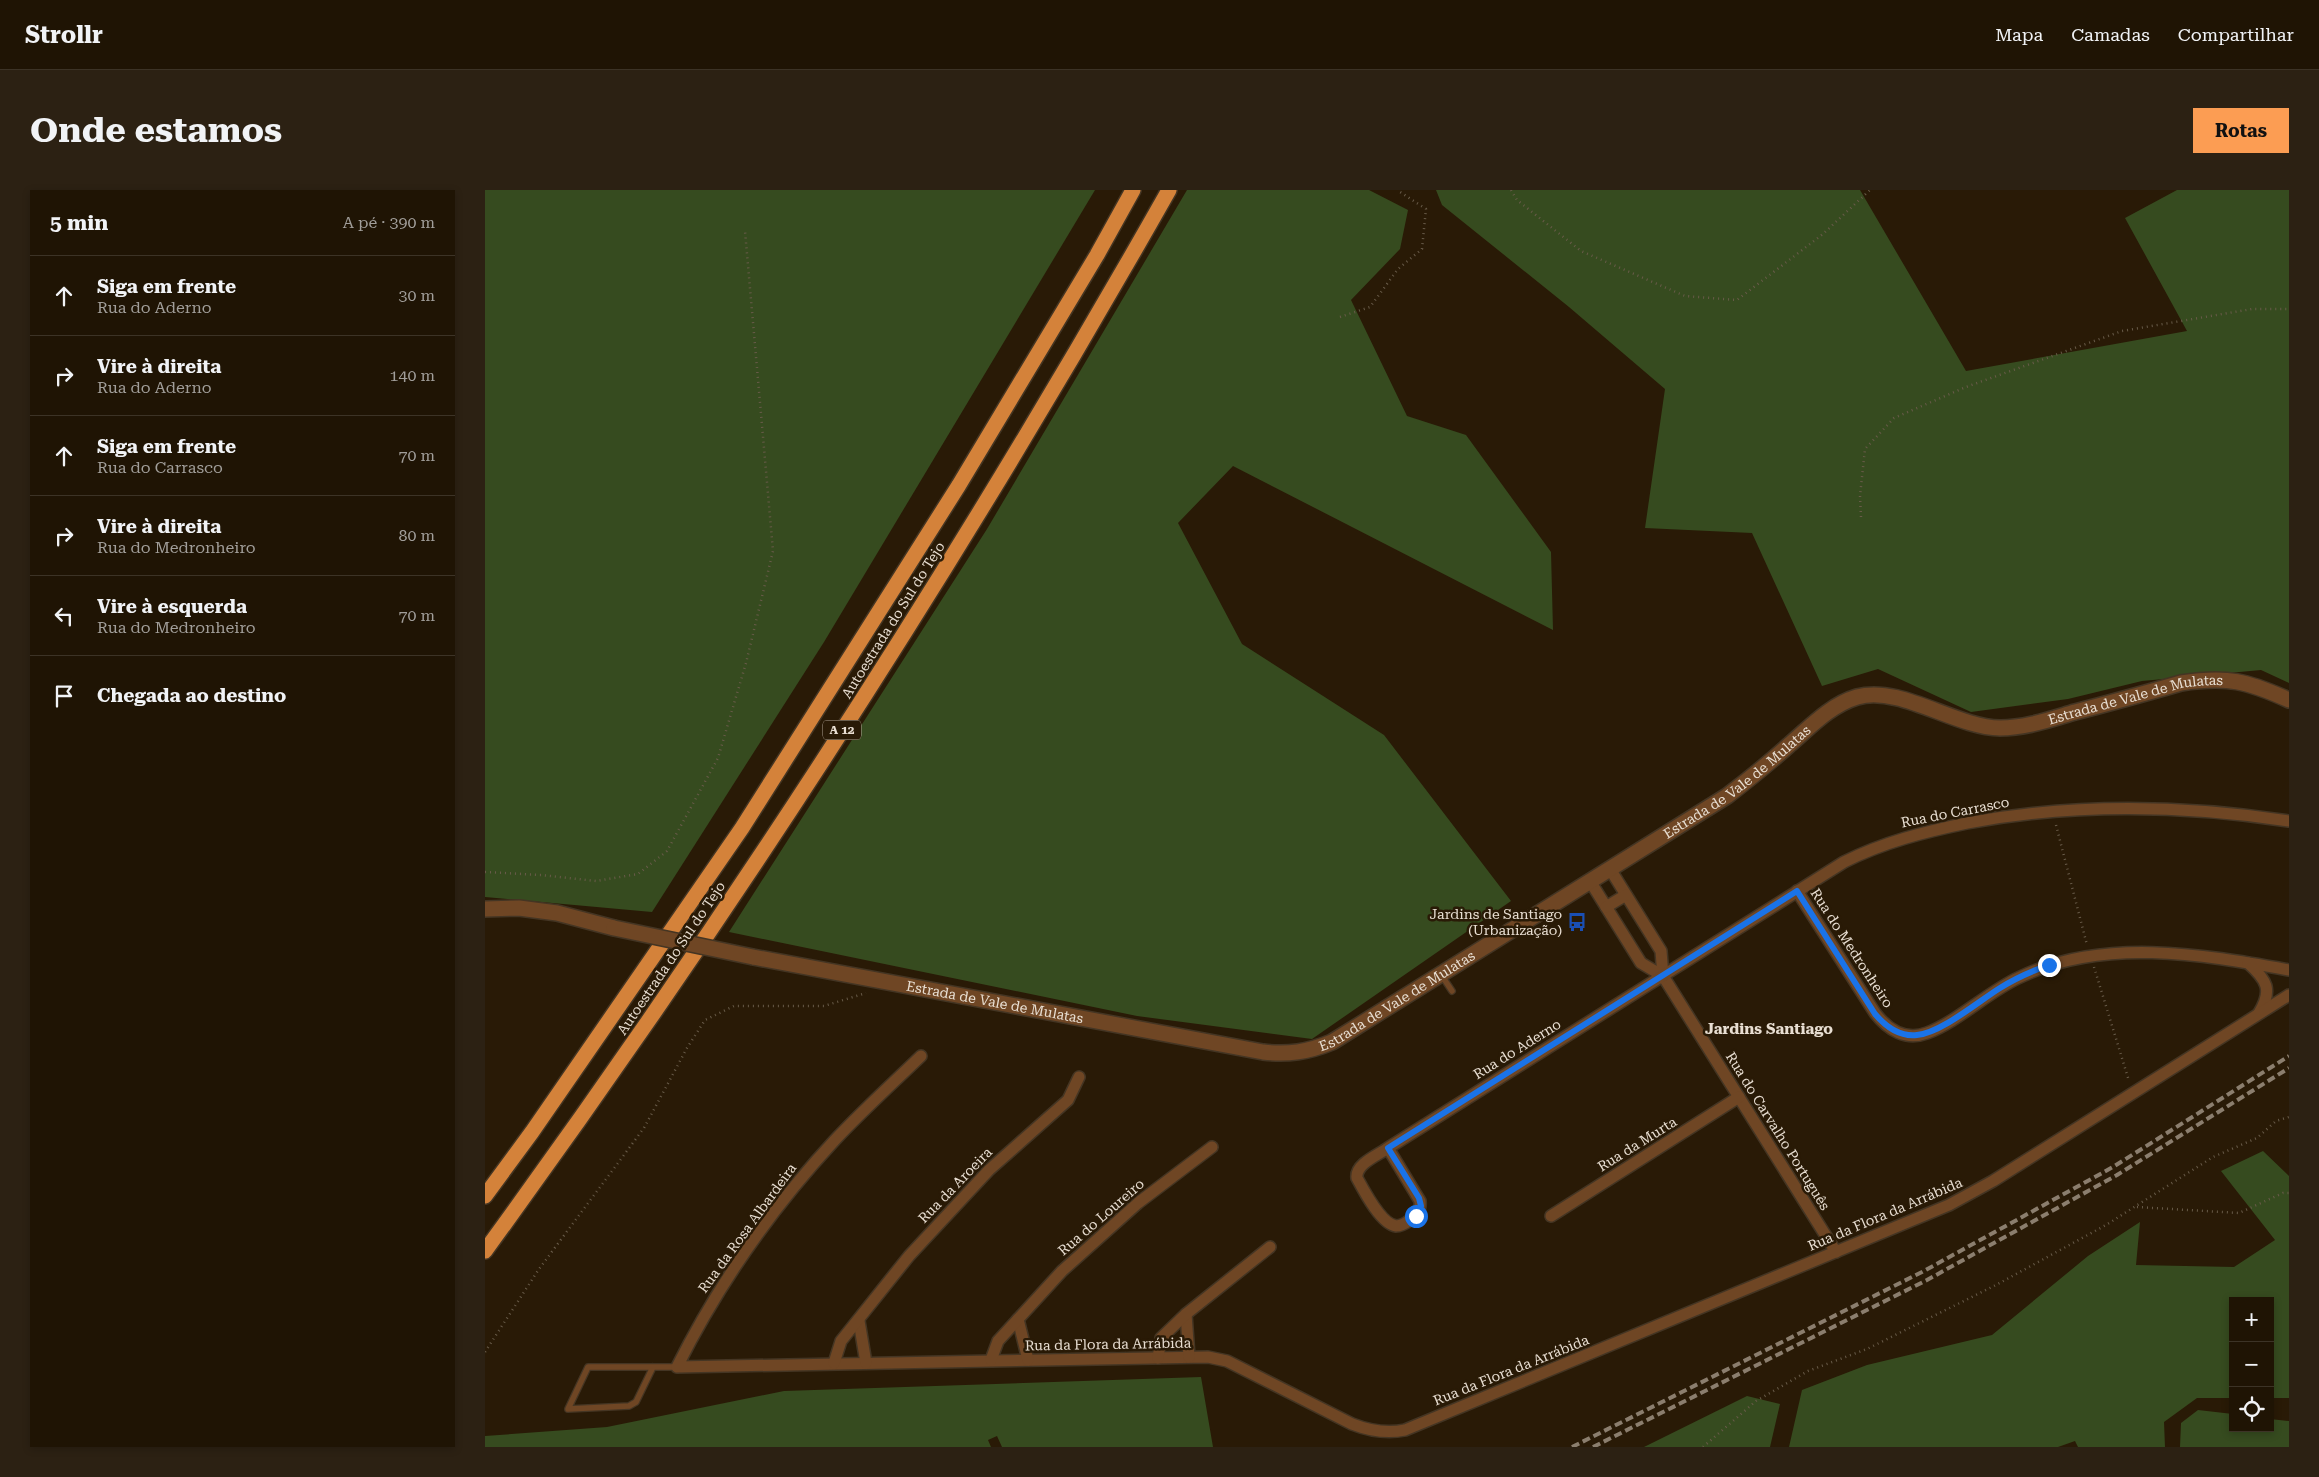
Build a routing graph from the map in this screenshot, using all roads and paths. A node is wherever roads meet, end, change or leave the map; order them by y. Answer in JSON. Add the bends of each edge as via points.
{"nodes":[{"id":1,"x":1133,"y":190,"type":"edge"},
{"id":2,"x":1169,"y":190,"type":"edge"},
{"id":3,"x":1397,"y":190,"type":"edge"},
{"id":4,"x":1511,"y":190,"type":"edge"},
{"id":5,"x":1870,"y":190,"type":"edge"},
{"id":6,"x":745,"y":231,"type":"dead end"},
{"id":7,"x":2289,"y":310,"type":"edge"},
{"id":8,"x":1340,"y":317,"type":"dead end"},
{"id":9,"x":1861,"y":517,"type":"dead end"},
{"id":10,"x":2289,"y":700,"type":"edge"},
{"id":11,"x":2055,"y":811,"type":"junction"},
{"id":12,"x":2289,"y":821,"type":"edge"},
{"id":13,"x":1610,"y":869,"type":"junction"},
{"id":14,"x":485,"y":872,"type":"edge"},
{"id":15,"x":1590,"y":881,"type":"junction"},
{"id":16,"x":1797,"y":891,"type":"junction"},
{"id":17,"x":1626,"y":895,"type":"junction"},
{"id":18,"x":1606,"y":907,"type":"junction"},
{"id":19,"x":485,"y":908,"type":"edge"},
{"id":20,"x":2090,"y":955,"type":"junction"},
{"id":21,"x":2247,"y":962,"type":"junction"},
{"id":22,"x":2289,"y":970,"type":"edge"},
{"id":23,"x":1441,"y":974,"type":"junction"},
{"id":24,"x":1663,"y":976,"type":"junction"},
{"id":25,"x":1452,"y":991,"type":"dead end"},
{"id":26,"x":869,"y":992,"type":"dead end"},
{"id":27,"x":2289,"y":996,"type":"edge"},
{"id":28,"x":2258,"y":1015,"type":"junction"},
{"id":29,"x":921,"y":1056,"type":"dead end"},
{"id":30,"x":1079,"y":1077,"type":"dead end"},
{"id":31,"x":2133,"y":1093,"type":"junction"},
{"id":32,"x":1739,"y":1097,"type":"junction"},
{"id":33,"x":2289,"y":1116,"type":"edge"},
{"id":34,"x":1212,"y":1147,"type":"dead end"},
{"id":35,"x":1388,"y":1148,"type":"junction"},
{"id":36,"x":2289,"y":1193,"type":"edge"},
{"id":37,"x":485,"y":1196,"type":"edge"},
{"id":38,"x":2136,"y":1207,"type":"junction"},
{"id":39,"x":1551,"y":1216,"type":"dead end"},
{"id":40,"x":1270,"y":1247,"type":"dead end"},
{"id":41,"x":485,"y":1251,"type":"edge"},
{"id":42,"x":1836,"y":1252,"type":"junction"},
{"id":43,"x":1186,"y":1314,"type":"junction"},
{"id":44,"x":1018,"y":1318,"type":"junction"},
{"id":45,"x":859,"y":1321,"type":"junction"},
{"id":46,"x":485,"y":1352,"type":"edge"},
{"id":47,"x":1189,"y":1357,"type":"junction"},
{"id":48,"x":1158,"y":1358,"type":"junction"},
{"id":49,"x":991,"y":1360,"type":"junction"},
{"id":50,"x":1028,"y":1360,"type":"junction"},
{"id":51,"x":834,"y":1363,"type":"junction"},
{"id":52,"x":866,"y":1363,"type":"junction"},
{"id":53,"x":677,"y":1366,"type":"junction"},
{"id":54,"x":653,"y":1367,"type":"junction"},
{"id":55,"x":1703,"y":1447,"type":"edge"}],
"edges":[{"from":1,"to":37,"type":"highway","name":"Autoestrada do Sul do Tejo","number":"A 12","via":[[959,486],[742,828],[533,1132]]},
{"from":2,"to":41,"type":"highway","name":"Autoestrada do Sul do Tejo","number":"A 12","via":[[1014,455],[837,737],[659,1005]]},
{"from":3,"to":8,"type":"path","via":[[1426,209],[1422,249],[1398,269],[1370,307]]},
{"from":4,"to":5,"type":"path","via":[[1517,200],[1581,251],[1685,296],[1737,300],[1823,234]]},
{"from":6,"to":14,"type":"path","via":[[773,551],[746,663],[718,758],[667,851],[638,874],[596,881],[541,874]]},
{"from":7,"to":9,"type":"path","via":[[2252,309],[2122,331],[1966,387],[1894,418],[1865,449]]},
{"from":10,"to":13,"type":"street","name":"Estrada de Vale de Mulatas","via":[[2237,680],[2200,680],[2033,724],[2000,728],[1964,722],[1891,698],[1858,697],[1825,715],[1727,796]]},
{"from":11,"to":12,"type":"street","name":"Rua do Carrasco","via":[[2189,809]]},
{"from":11,"to":16,"type":"street","name":"Rua do Carrasco","via":[[1979,821],[1892,841],[1844,862]]},
{"from":11,"to":20,"type":"path","via":[[2057,832]]},
{"from":13,"to":15,"type":"street","name":"Estrada de Vale de Mulatas"},
{"from":13,"to":17,"type":"street","name":"Rua do Carvalho Português"},
{"from":15,"to":18,"type":"street","name":"Rua do Carvalho Português"},
{"from":15,"to":23,"type":"street","name":"Estrada de Vale de Mulatas"},
{"from":16,"to":20,"type":"street","name":"Rua do Medronheiro","via":[[1875,1014],[1893,1031],[1904,1034],[1916,1036],[1926,1033],[2016,979],[2049,965]]},
{"from":16,"to":24,"type":"street","name":"Rua do Carrasco"},
{"from":17,"to":18,"type":"street"},
{"from":17,"to":24,"type":"street","name":"Rua do Carvalho Português","via":[[1661,952]]},
{"from":18,"to":24,"type":"street","name":"Rua do Carvalho Português","via":[[1641,963]]},
{"from":19,"to":23,"type":"street","name":"Estrada de Vale de Mulatas","bridge":true,"via":[[557,913],[753,957],[1279,1054],[1313,1050],[1332,1042]]},
{"from":20,"to":21,"type":"street","name":"Rua do Medronheiro","via":[[2169,954]]},
{"from":20,"to":31,"type":"path"},
{"from":21,"to":22,"type":"street","name":"Rua do Medronheiro"},
{"from":21,"to":28,"type":"street","via":[[2261,974],[2267,986],[2265,1001]]},
{"from":23,"to":25,"type":"lane"},
{"from":24,"to":32,"type":"street","name":"Rua do Carvalho Português"},
{"from":24,"to":35,"type":"street","name":"Rua do Aderno"},
{"from":26,"to":46,"type":"path","via":[[824,1006],[734,1006],[705,1020],[644,1128],[539,1269]]},
{"from":27,"to":28,"type":"street","name":"Rua da Flora da Arrábida"},
{"from":28,"to":31,"type":"street","name":"Rua da Flora da Arrábida"},
{"from":29,"to":53,"type":"street","name":"Rua da Rosa Albardeira","via":[[835,1139],[784,1200],[713,1300]]},
{"from":30,"to":45,"type":"street","name":"Rua da Aroeira","via":[[1069,1100],[996,1163],[943,1217],[891,1277]]},
{"from":31,"to":42,"type":"street","name":"Rua da Flora da Arrábida","via":[[1971,1194]]},
{"from":32,"to":39,"type":"street","name":"Rua da Murta"},
{"from":32,"to":42,"type":"street","name":"Rua do Carvalho Português"},
{"from":33,"to":38,"type":"path","via":[[2276,1121],[2257,1138],[2213,1158]]},
{"from":34,"to":44,"type":"street","name":"Rua do Loureiro","via":[[1109,1228]]},
{"from":35,"to":35,"type":"street","name":"Rua do Aderno","via":[[1361,1166],[1356,1176],[1384,1220],[1395,1226],[1416,1216],[1420,1200]]},
{"from":36,"to":38,"type":"path","via":[[2239,1212]]},
{"from":38,"to":55,"type":"path","via":[[1996,1286],[1867,1350],[1808,1371],[1756,1401]]},
{"from":40,"to":43,"type":"street"},
{"from":42,"to":47,"type":"street","name":"Rua da Flora da Arrábida","via":[[1397,1431],[1361,1428],[1218,1358]]},
{"from":43,"to":47,"type":"street"},
{"from":43,"to":48,"type":"street","via":[[1161,1338]]},
{"from":44,"to":49,"type":"street","name":"Rua do Loureiro","via":[[998,1341]]},
{"from":44,"to":50,"type":"street"},
{"from":45,"to":51,"type":"street","name":"Rua da Aroeira","via":[[841,1341]]},
{"from":45,"to":52,"type":"street"},
{"from":47,"to":48,"type":"street","name":"Rua da Flora da Arrábida"},
{"from":48,"to":50,"type":"street","name":"Rua da Flora da Arrábida"},
{"from":49,"to":50,"type":"street","name":"Rua da Flora da Arrábida"},
{"from":49,"to":52,"type":"street","name":"Rua da Flora da Arrábida"},
{"from":51,"to":52,"type":"street","name":"Rua da Flora da Arrábida"},
{"from":51,"to":53,"type":"street","name":"Rua da Flora da Arrábida"},
{"from":53,"to":54,"type":"lane"},
{"from":54,"to":54,"type":"lane","via":[[636,1402],[629,1406],[568,1409],[588,1367]]}]}
